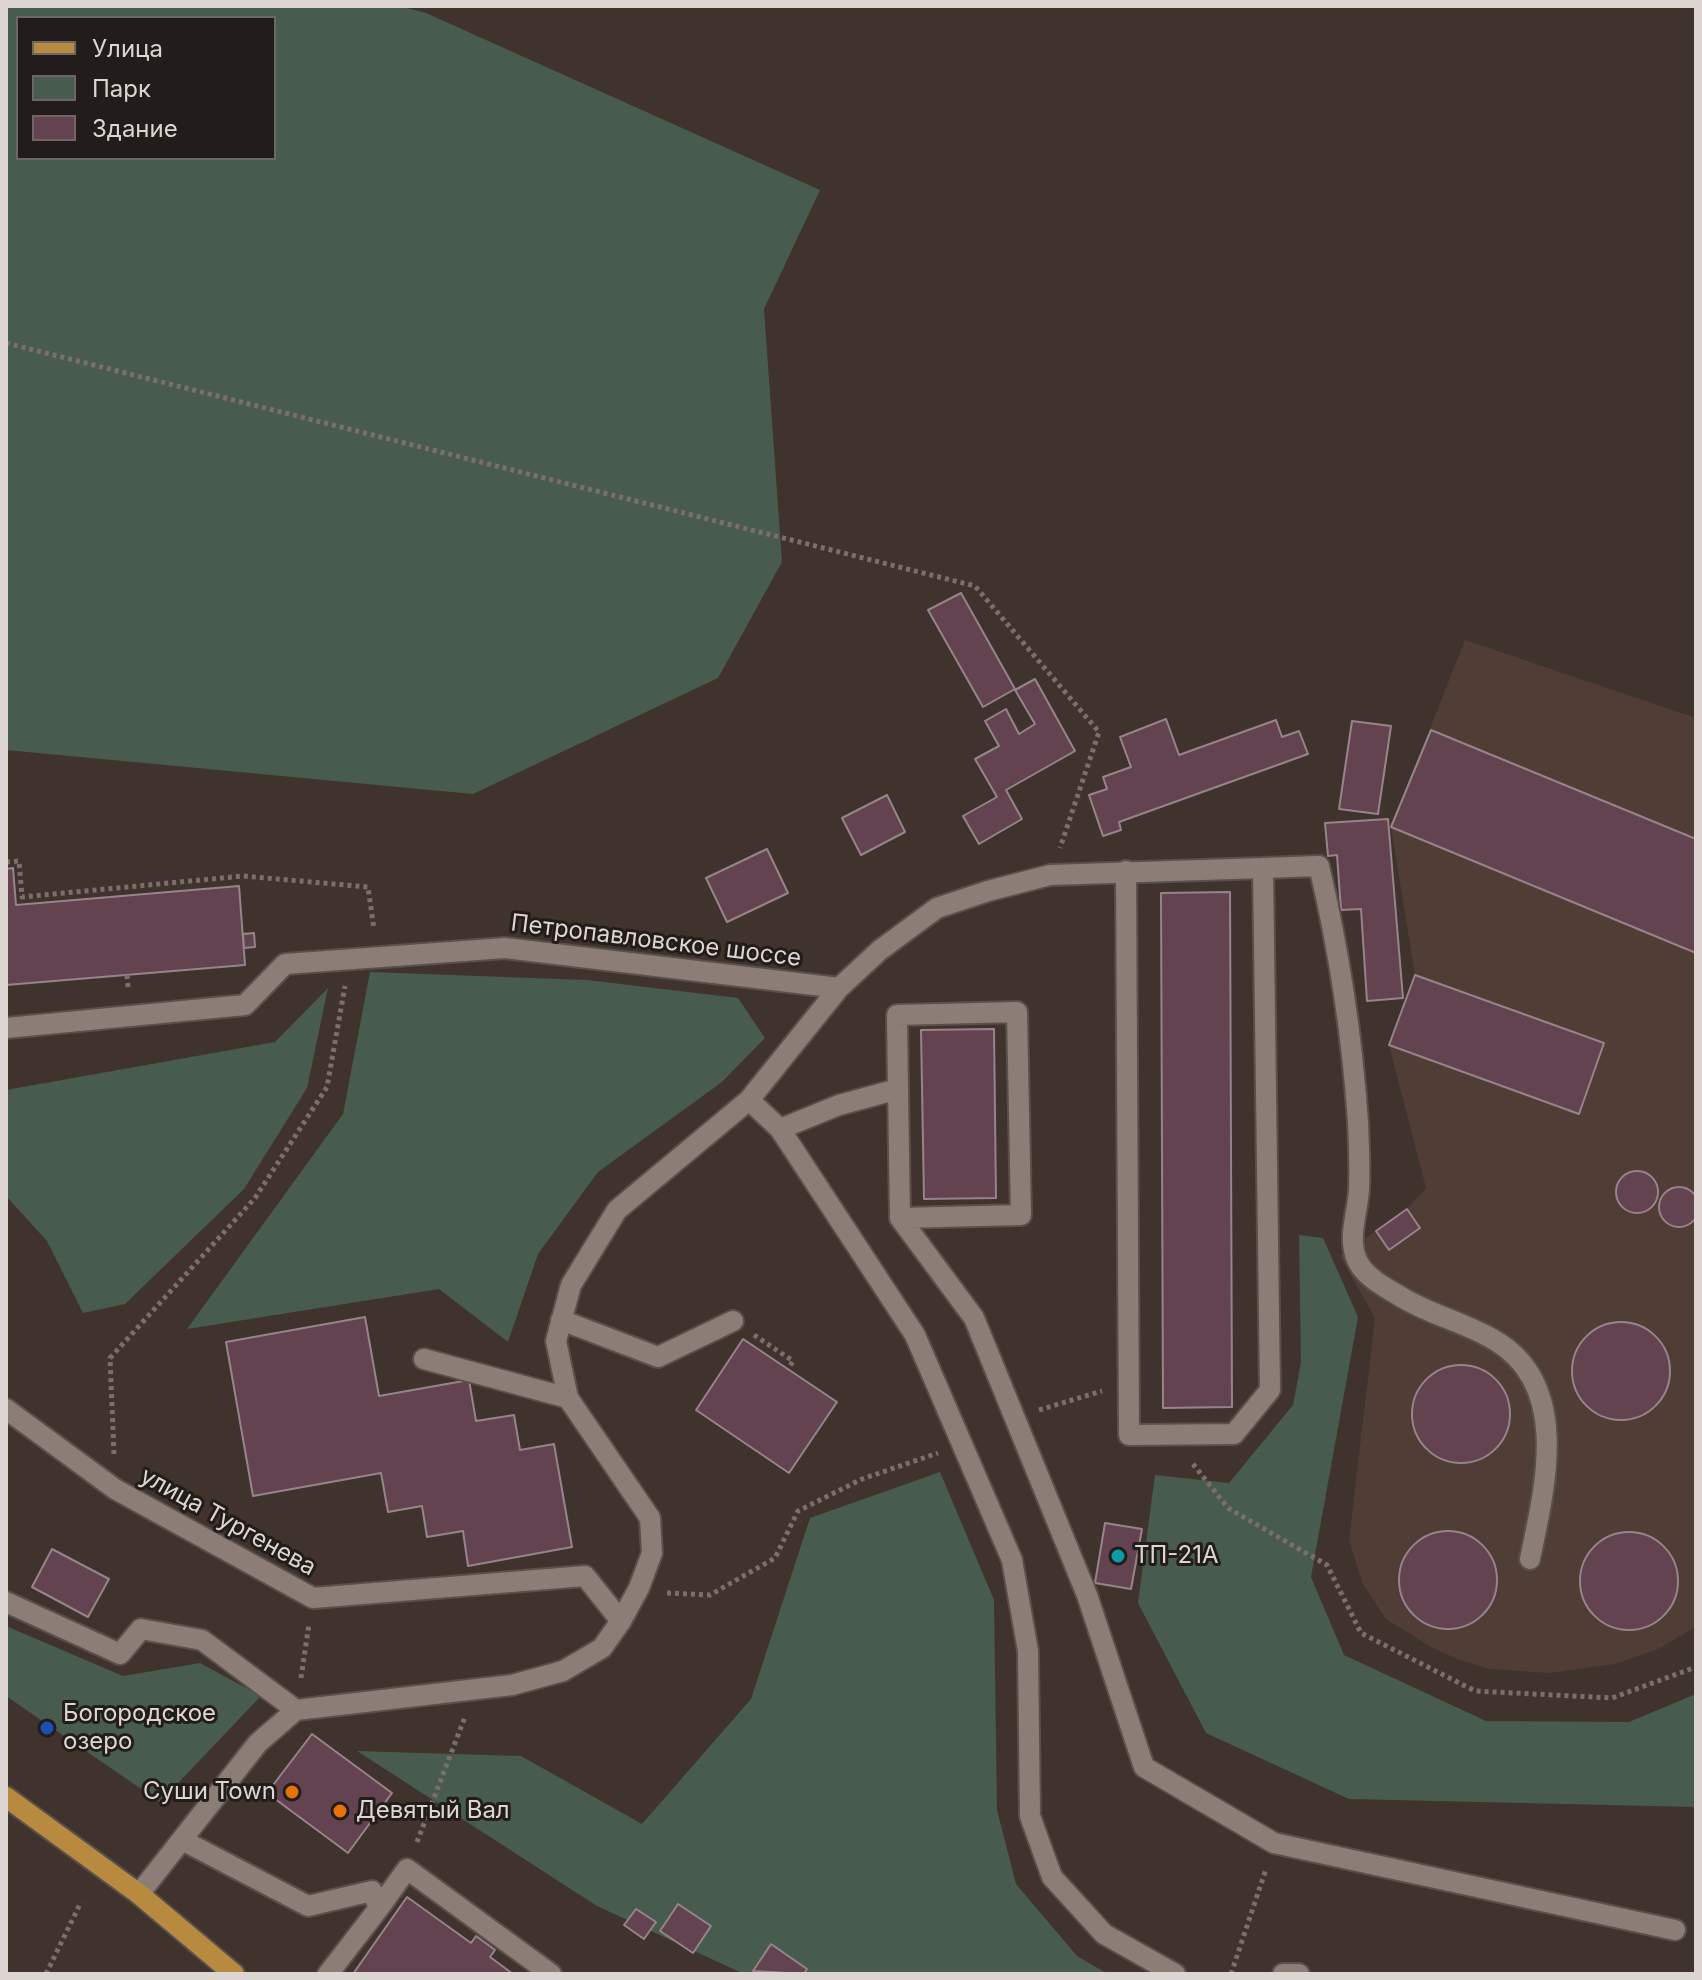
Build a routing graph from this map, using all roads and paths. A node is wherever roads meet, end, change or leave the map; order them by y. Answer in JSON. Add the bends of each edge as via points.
{"nodes":[{"id":1,"x":6,"y":343,"type":"edge"},
{"id":2,"x":6,"y":862,"type":"edge"},
{"id":3,"x":1263,"y":868,"type":"junction"},
{"id":4,"x":1126,"y":871,"type":"junction"},
{"id":5,"x":1050,"y":875,"type":"junction"},
{"id":6,"x":378,"y":956,"type":"junction"},
{"id":7,"x":351,"y":958,"type":"junction"},
{"id":8,"x":839,"y":988,"type":"junction"},
{"id":9,"x":6,"y":1028,"type":"edge"},
{"id":10,"x":898,"y":1089,"type":"junction"},
{"id":11,"x":749,"y":1100,"type":"junction"},
{"id":12,"x":780,"y":1129,"type":"junction"},
{"id":13,"x":900,"y":1218,"type":"junction"},
{"id":14,"x":561,"y":1320,"type":"junction"},
{"id":15,"x":733,"y":1321,"type":"joint"},
{"id":16,"x":424,"y":1359,"type":"dead end"},
{"id":17,"x":788,"y":1369,"type":"dead end"},
{"id":18,"x":1127,"y":1383,"type":"junction"},
{"id":19,"x":568,"y":1398,"type":"junction"},
{"id":20,"x":6,"y":1409,"type":"edge"},
{"id":21,"x":1016,"y":1418,"type":"junction"},
{"id":22,"x":1170,"y":1435,"type":"junction"},
{"id":23,"x":962,"y":1445,"type":"junction"},
{"id":24,"x":115,"y":1489,"type":"junction"},
{"id":25,"x":1530,"y":1559,"type":"dead end"},
{"id":26,"x":639,"y":1588,"type":"junction"},
{"id":27,"x":313,"y":1598,"type":"junction"},
{"id":28,"x":6,"y":1602,"type":"edge"},
{"id":29,"x":621,"y":1621,"type":"junction"},
{"id":30,"x":1696,"y":1667,"type":"edge"},
{"id":31,"x":471,"y":1702,"type":"dead end"},
{"id":32,"x":296,"y":1710,"type":"junction"},
{"id":33,"x":6,"y":1797,"type":"edge"},
{"id":34,"x":182,"y":1840,"type":"junction"},
{"id":35,"x":1274,"y":1843,"type":"junction"},
{"id":36,"x":407,"y":1869,"type":"junction"},
{"id":37,"x":139,"y":1894,"type":"junction"},
{"id":38,"x":81,"y":1902,"type":"dead end"},
{"id":39,"x":379,"y":1908,"type":"junction"},
{"id":40,"x":1675,"y":1930,"type":"dead end"},
{"id":41,"x":46,"y":1974,"type":"edge"},
{"id":42,"x":234,"y":1974,"type":"edge"},
{"id":43,"x":328,"y":1974,"type":"edge"},
{"id":44,"x":551,"y":1974,"type":"edge"},
{"id":45,"x":1175,"y":1974,"type":"edge"},
{"id":46,"x":1231,"y":1974,"type":"edge"},
{"id":47,"x":1283,"y":1974,"type":"edge"},
{"id":48,"x":1299,"y":1974,"type":"edge"}],
"edges":[{"from":1,"to":5,"type":"path","via":[[975,586],[1099,732]]},
{"from":2,"to":6,"type":"path","via":[[19,861],[22,897],[243,876],[368,887]]},
{"from":3,"to":4,"type":"street"},
{"from":3,"to":22,"type":"street","via":[[1270,1390],[1234,1434]]},
{"from":3,"to":25,"type":"street","via":[[1319,866],[1339,953],[1356,1100],[1359,1187],[1353,1235],[1359,1263],[1415,1306],[1500,1343],[1525,1370],[1540,1403],[1548,1467]]},
{"from":4,"to":5,"type":"street"},
{"from":4,"to":18,"type":"street"},
{"from":5,"to":8,"type":"street","via":[[937,908]]},
{"from":6,"to":7,"type":"street","name":"Петропавловское шоссе"},
{"from":6,"to":8,"type":"street","name":"Петропавловское шоссе","via":[[505,948]]},
{"from":7,"to":9,"type":"street","name":"Петропавловское шоссе","via":[[285,964],[245,1005]]},
{"from":7,"to":24,"type":"path","via":[[327,1087],[255,1198],[110,1358]]},
{"from":8,"to":11,"type":"street"},
{"from":10,"to":12,"type":"street"},
{"from":10,"to":13,"type":"street"},
{"from":10,"to":13,"type":"street","via":[[897,1015],[1017,1012],[1021,1215]]},
{"from":11,"to":12,"type":"street"},
{"from":11,"to":14,"type":"street","via":[[617,1210],[571,1285]]},
{"from":12,"to":23,"type":"street","via":[[915,1335]]},
{"from":13,"to":21,"type":"street","via":[[974,1318]]},
{"from":14,"to":15,"type":"street","via":[[658,1357]]},
{"from":14,"to":19,"type":"street","via":[[556,1341]]},
{"from":15,"to":17,"type":"path","via":[[793,1361]]},
{"from":16,"to":19,"type":"street"},
{"from":18,"to":21,"type":"path"},
{"from":18,"to":22,"type":"street","via":[[1129,1435]]},
{"from":19,"to":26,"type":"street","via":[[650,1518],[652,1553]]},
{"from":20,"to":24,"type":"street","name":"улица Тургенева"},
{"from":21,"to":35,"type":"street","via":[[1087,1595],[1144,1767]]},
{"from":22,"to":30,"type":"path","via":[[1228,1508],[1327,1565],[1361,1633],[1475,1691],[1612,1698]]},
{"from":23,"to":26,"type":"path","via":[[862,1479],[798,1511],[775,1558],[710,1595]]},
{"from":23,"to":45,"type":"street","via":[[1012,1560],[1028,1651],[1030,1816],[1052,1877],[1104,1934]]},
{"from":24,"to":27,"type":"street","name":"улица Тургенева"},
{"from":26,"to":29,"type":"street"},
{"from":27,"to":29,"type":"street","name":"улица Тургенева","via":[[585,1576]]},
{"from":27,"to":32,"type":"path"},
{"from":28,"to":32,"type":"street","via":[[120,1654],[141,1629],[202,1640]]},
{"from":29,"to":32,"type":"street","via":[[602,1648],[563,1671],[512,1685]]},
{"from":31,"to":36,"type":"path"},
{"from":32,"to":34,"type":"street","via":[[258,1743]]},
{"from":33,"to":37,"type":"main road"},
{"from":34,"to":37,"type":"street"},
{"from":34,"to":39,"type":"street","via":[[308,1906],[372,1891]]},
{"from":35,"to":40,"type":"street"},
{"from":35,"to":46,"type":"path"},
{"from":36,"to":39,"type":"street"},
{"from":36,"to":44,"type":"street"},
{"from":37,"to":42,"type":"main road"},
{"from":38,"to":41,"type":"path"},
{"from":39,"to":43,"type":"street"},
{"from":47,"to":48,"type":"street"}]}
